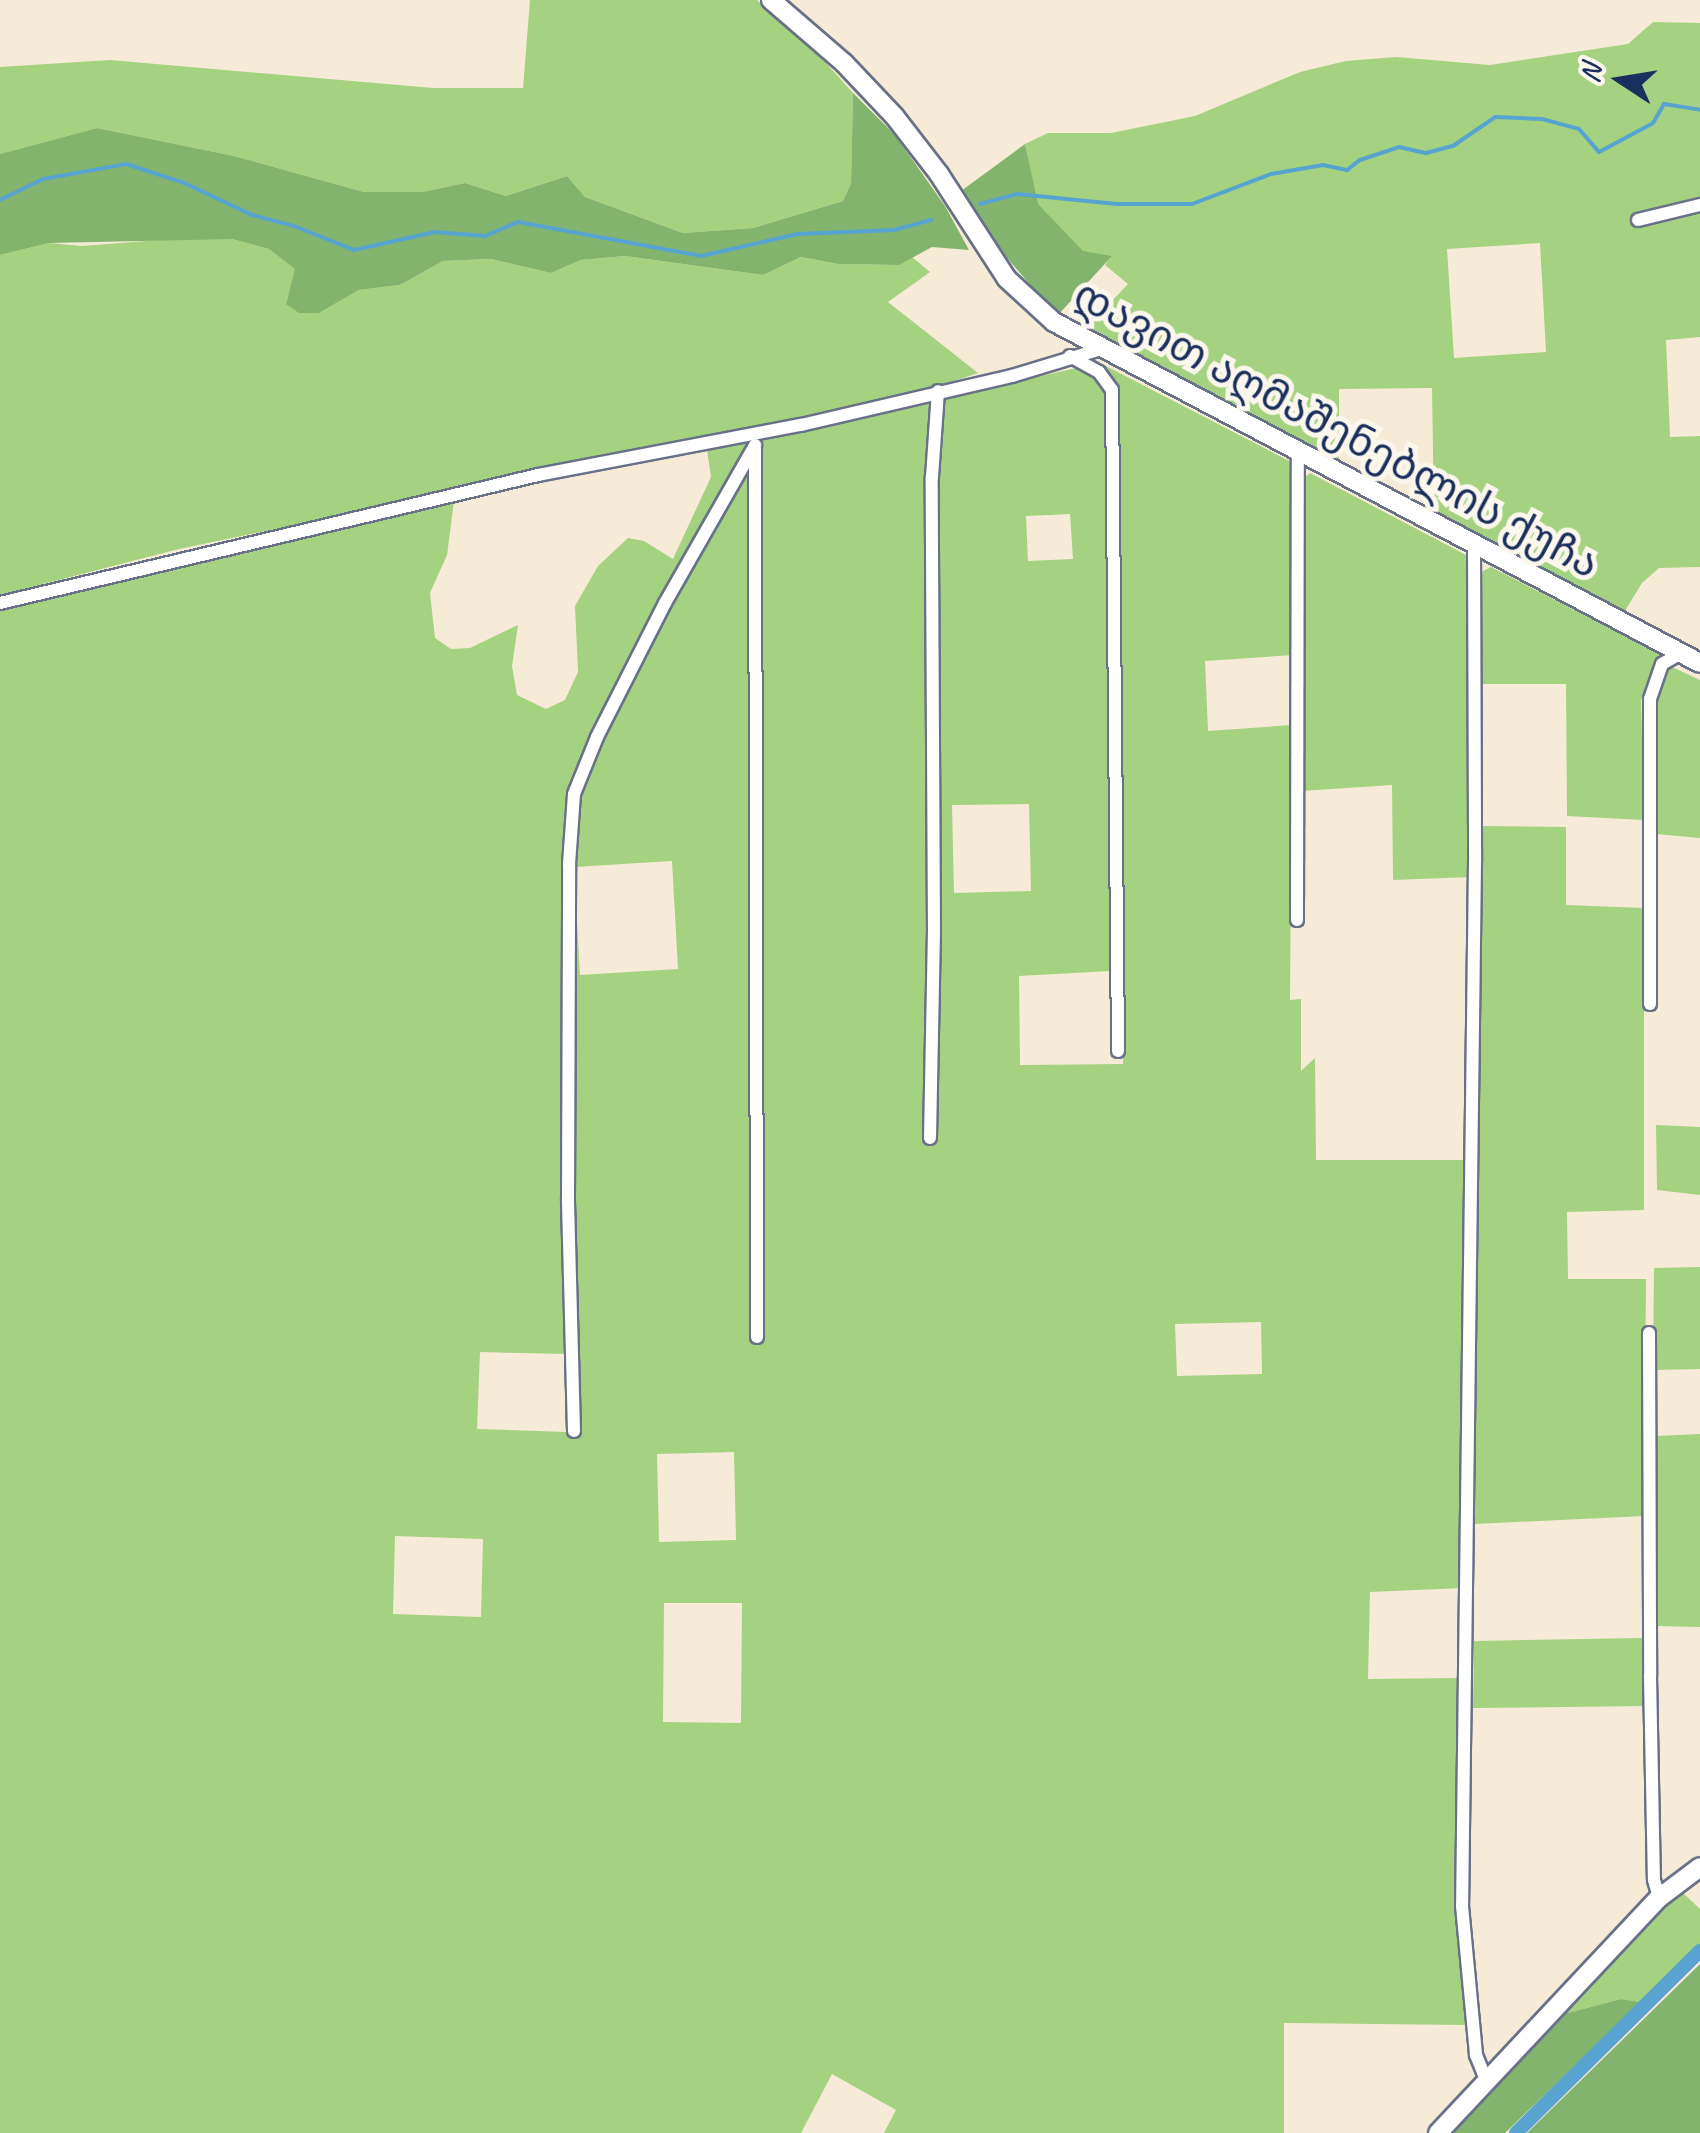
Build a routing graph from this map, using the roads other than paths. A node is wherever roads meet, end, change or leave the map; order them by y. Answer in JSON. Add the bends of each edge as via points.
{"nodes":[{"id":1,"x":771,"y":0,"type":"edge"},
{"id":2,"x":1700,"y":205,"type":"edge"},
{"id":3,"x":1638,"y":220,"type":"dead end"},
{"id":4,"x":1101,"y":348,"type":"junction"},
{"id":5,"x":1070,"y":356,"type":"junction"},
{"id":6,"x":938,"y":391,"type":"junction"},
{"id":7,"x":755,"y":438,"type":"junction"},
{"id":8,"x":1298,"y":454,"type":"junction"},
{"id":9,"x":1474,"y":544,"type":"junction"},
{"id":10,"x":0,"y":603,"type":"edge"},
{"id":11,"x":1680,"y":653,"type":"junction"},
{"id":12,"x":1700,"y":663,"type":"edge"},
{"id":13,"x":1296,"y":920,"type":"dead end"},
{"id":14,"x":1650,"y":1004,"type":"dead end"},
{"id":15,"x":1118,"y":1051,"type":"dead end"},
{"id":16,"x":930,"y":1138,"type":"dead end"},
{"id":17,"x":1649,"y":1333,"type":"dead end"},
{"id":18,"x":758,"y":1337,"type":"dead end"},
{"id":19,"x":574,"y":1431,"type":"dead end"},
{"id":20,"x":1700,"y":1866,"type":"edge"},
{"id":21,"x":1659,"y":1898,"type":"junction"},
{"id":22,"x":1486,"y":2080,"type":"junction"},
{"id":23,"x":1438,"y":2133,"type":"edge"}],
"edges":[{"from":1,"to":4,"type":"street","name":"დავით აღმაშენებლის ქუჩა","via":[[895,117],[1007,279],[1054,322]]},
{"from":2,"to":3,"type":"street"},
{"from":4,"to":5,"type":"street"},
{"from":4,"to":8,"type":"street","name":"დავით აღმაშენებლის ქუჩა"},
{"from":5,"to":6,"type":"street"},
{"from":5,"to":15,"type":"street","via":[[1099,372],[1112,390]]},
{"from":6,"to":7,"type":"street"},
{"from":6,"to":16,"type":"street","via":[[932,477]]},
{"from":7,"to":10,"type":"street","via":[[538,475]]},
{"from":7,"to":18,"type":"street"},
{"from":7,"to":19,"type":"street","via":[[656,620],[574,794],[568,1198]]},
{"from":8,"to":9,"type":"street","name":"დავით აღმაშენებლის ქუჩა"},
{"from":8,"to":13,"type":"street"},
{"from":9,"to":11,"type":"street","name":"დავით აღმაშენებლის ქუჩა"},
{"from":9,"to":22,"type":"street","via":[[1462,1906],[1476,2055]]},
{"from":11,"to":12,"type":"street","name":"დავით აღმაშენებლის ქუჩა"},
{"from":11,"to":14,"type":"street","via":[[1662,664],[1650,699]]},
{"from":17,"to":21,"type":"street","via":[[1650,1694]]},
{"from":20,"to":21,"type":"street"},
{"from":21,"to":22,"type":"street"},
{"from":22,"to":23,"type":"street"}]}
